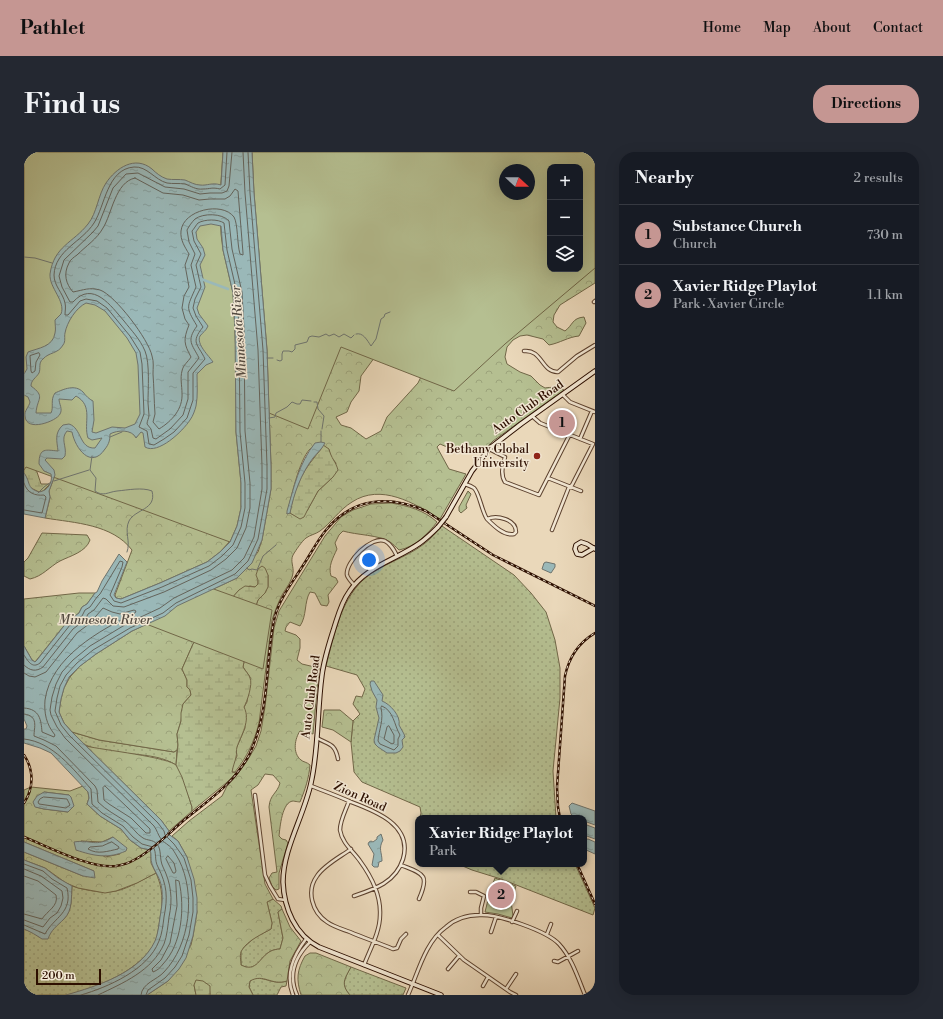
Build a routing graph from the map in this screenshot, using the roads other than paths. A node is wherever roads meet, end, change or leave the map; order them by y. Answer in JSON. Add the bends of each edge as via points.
{"nodes":[{"id":1,"x":595,"y":345,"type":"edge"},
{"id":2,"x":524,"y":351,"type":"dead end"},
{"id":3,"x":595,"y":371,"type":"edge"},
{"id":4,"x":563,"y":395,"type":"junction"},
{"id":5,"x":594,"y":411,"type":"edge"},
{"id":6,"x":532,"y":416,"type":"junction"},
{"id":7,"x":570,"y":434,"type":"junction"},
{"id":8,"x":580,"y":439,"type":"junction"},
{"id":9,"x":488,"y":449,"type":"junction"},
{"id":10,"x":548,"y":478,"type":"junction"},
{"id":11,"x":464,"y":483,"type":"junction"},
{"id":12,"x":569,"y":486,"type":"junction"},
{"id":13,"x":581,"y":491,"type":"dead end"},
{"id":14,"x":487,"y":519,"type":"junction"},
{"id":15,"x":552,"y":530,"type":"dead end"},
{"id":16,"x":594,"y":549,"type":"edge"},
{"id":17,"x":397,"y":556,"type":"junction"},
{"id":18,"x":354,"y":585,"type":"junction"},
{"id":19,"x":316,"y":738,"type":"junction"},
{"id":20,"x":338,"y":759,"type":"dead end"},
{"id":21,"x":311,"y":786,"type":"junction"},
{"id":22,"x":256,"y":795,"type":"dead end"},
{"id":23,"x":349,"y":801,"type":"junction"},
{"id":24,"x":351,"y":849,"type":"junction"},
{"id":25,"x":401,"y":865,"type":"junction"},
{"id":26,"x":375,"y":889,"type":"junction"},
{"id":27,"x":470,"y":892,"type":"dead end"},
{"id":28,"x":354,"y":896,"type":"dead end"},
{"id":29,"x":286,"y":900,"type":"junction"},
{"id":30,"x":419,"y":900,"type":"dead end"},
{"id":31,"x":516,"y":911,"type":"dead end"},
{"id":32,"x":481,"y":915,"type":"junction"},
{"id":33,"x":496,"y":917,"type":"junction"},
{"id":34,"x":512,"y":922,"type":"junction"},
{"id":35,"x":552,"y":924,"type":"dead end"},
{"id":36,"x":491,"y":932,"type":"dead end"},
{"id":37,"x":406,"y":934,"type":"dead end"},
{"id":38,"x":547,"y":934,"type":"junction"},
{"id":39,"x":438,"y":935,"type":"junction"},
{"id":40,"x":306,"y":939,"type":"junction"},
{"id":41,"x":373,"y":941,"type":"junction"},
{"id":42,"x":310,"y":942,"type":"junction"},
{"id":43,"x":578,"y":951,"type":"dead end"},
{"id":44,"x":459,"y":956,"type":"junction"},
{"id":45,"x":568,"y":957,"type":"junction"},
{"id":46,"x":554,"y":961,"type":"dead end"},
{"id":47,"x":364,"y":965,"type":"junction"},
{"id":48,"x":448,"y":969,"type":"dead end"},
{"id":49,"x":516,"y":974,"type":"dead end"},
{"id":50,"x":488,"y":977,"type":"junction"},
{"id":51,"x":413,"y":984,"type":"junction"},
{"id":52,"x":483,"y":986,"type":"dead end"},
{"id":53,"x":506,"y":989,"type":"junction"},
{"id":54,"x":595,"y":991,"type":"edge"},
{"id":55,"x":293,"y":995,"type":"edge"},
{"id":56,"x":297,"y":995,"type":"edge"},
{"id":57,"x":408,"y":995,"type":"edge"},
{"id":58,"x":441,"y":995,"type":"edge"},
{"id":59,"x":516,"y":995,"type":"edge"},
{"id":60,"x":586,"y":995,"type":"edge"}],
"edges":[{"from":1,"to":2,"type":"street","via":[[554,374],[536,353]]},
{"from":3,"to":4,"type":"street","name":"Auto Club Road"},
{"from":4,"to":5,"type":"street","via":[[570,402]]},
{"from":4,"to":6,"type":"street","name":"Auto Club Road"},
{"from":5,"to":8,"type":"street"},
{"from":6,"to":7,"type":"street","via":[[540,423]]},
{"from":6,"to":9,"type":"street","name":"Auto Club Road"},
{"from":7,"to":8,"type":"street"},
{"from":7,"to":10,"type":"street"},
{"from":8,"to":12,"type":"street","via":[[593,444],[572,485]]},
{"from":9,"to":10,"type":"street","via":[[505,457],[502,467],[505,482],[539,495]]},
{"from":9,"to":11,"type":"street","name":"Auto Club Road"},
{"from":10,"to":12,"type":"street"},
{"from":11,"to":14,"type":"street","via":[[477,492]]},
{"from":11,"to":17,"type":"street","name":"Auto Club Road","bridge":true,"via":[[438,527],[420,543]]},
{"from":12,"to":13,"type":"street"},
{"from":12,"to":15,"type":"street"},
{"from":14,"to":14,"type":"street","via":[[495,517],[507,520],[516,532],[506,534]]},
{"from":16,"to":16,"type":"street","via":[[581,542],[575,549],[577,554],[582,555]]},
{"from":17,"to":18,"type":"street","name":"Auto Club Road","via":[[366,573]]},
{"from":17,"to":18,"type":"street","via":[[387,542],[380,540],[370,543],[348,568],[347,576]]},
{"from":18,"to":19,"type":"street","name":"Auto Club Road","via":[[340,609],[324,660]]},
{"from":19,"to":20,"type":"street","via":[[332,745],[336,749]]},
{"from":19,"to":21,"type":"street","name":"Auto Club Road"},
{"from":21,"to":23,"type":"street","name":"Zion Road"},
{"from":21,"to":29,"type":"street","name":"Auto Club Road","via":[[285,864]]},
{"from":22,"to":29,"type":"street","via":[[265,875],[278,899]]},
{"from":23,"to":24,"type":"street","via":[[340,828],[344,840]]},
{"from":23,"to":25,"type":"street","name":"Zion Road","via":[[379,813],[395,826],[405,846]]},
{"from":24,"to":26,"type":"street","via":[[366,869]]},
{"from":24,"to":41,"type":"street","via":[[317,876],[312,890],[312,900],[315,909],[326,922]]},
{"from":25,"to":26,"type":"street","name":"Zion Road","via":[[392,878]]},
{"from":25,"to":30,"type":"street","via":[[423,876],[425,885]]},
{"from":26,"to":28,"type":"street","name":"Zion Road"},
{"from":26,"to":41,"type":"street","via":[[380,914],[379,927]]},
{"from":27,"to":32,"type":"street","via":[[484,896]]},
{"from":29,"to":40,"type":"street","name":"Auto Club Road","via":[[294,923]]},
{"from":31,"to":34,"type":"street"},
{"from":32,"to":33,"type":"street"},
{"from":32,"to":39,"type":"street","via":[[460,919],[446,926]]},
{"from":33,"to":34,"type":"street"},
{"from":33,"to":36,"type":"street"},
{"from":34,"to":38,"type":"street"},
{"from":35,"to":38,"type":"street"},
{"from":37,"to":41,"type":"street","via":[[395,949]]},
{"from":38,"to":45,"type":"street","via":[[560,945]]},
{"from":39,"to":44,"type":"street"},
{"from":39,"to":51,"type":"street","via":[[424,956]]},
{"from":40,"to":42,"type":"street","name":"Auto Club Road"},
{"from":40,"to":55,"type":"street","via":[[294,957],[291,967],[289,978]]},
{"from":41,"to":47,"type":"street"},
{"from":42,"to":47,"type":"street","name":"Auto Club Road"},
{"from":42,"to":56,"type":"street","via":[[300,953],[294,969],[293,982]]},
{"from":43,"to":45,"type":"street"},
{"from":44,"to":48,"type":"street"},
{"from":44,"to":50,"type":"street"},
{"from":45,"to":46,"type":"street","via":[[558,962]]},
{"from":45,"to":60,"type":"street"},
{"from":47,"to":51,"type":"street","name":"Auto Club Road"},
{"from":49,"to":53,"type":"street"},
{"from":50,"to":52,"type":"street"},
{"from":50,"to":53,"type":"street"},
{"from":51,"to":57,"type":"street"},
{"from":51,"to":58,"type":"street","name":"Auto Club Road"},
{"from":53,"to":59,"type":"street"},
{"from":54,"to":60,"type":"street"}]}
